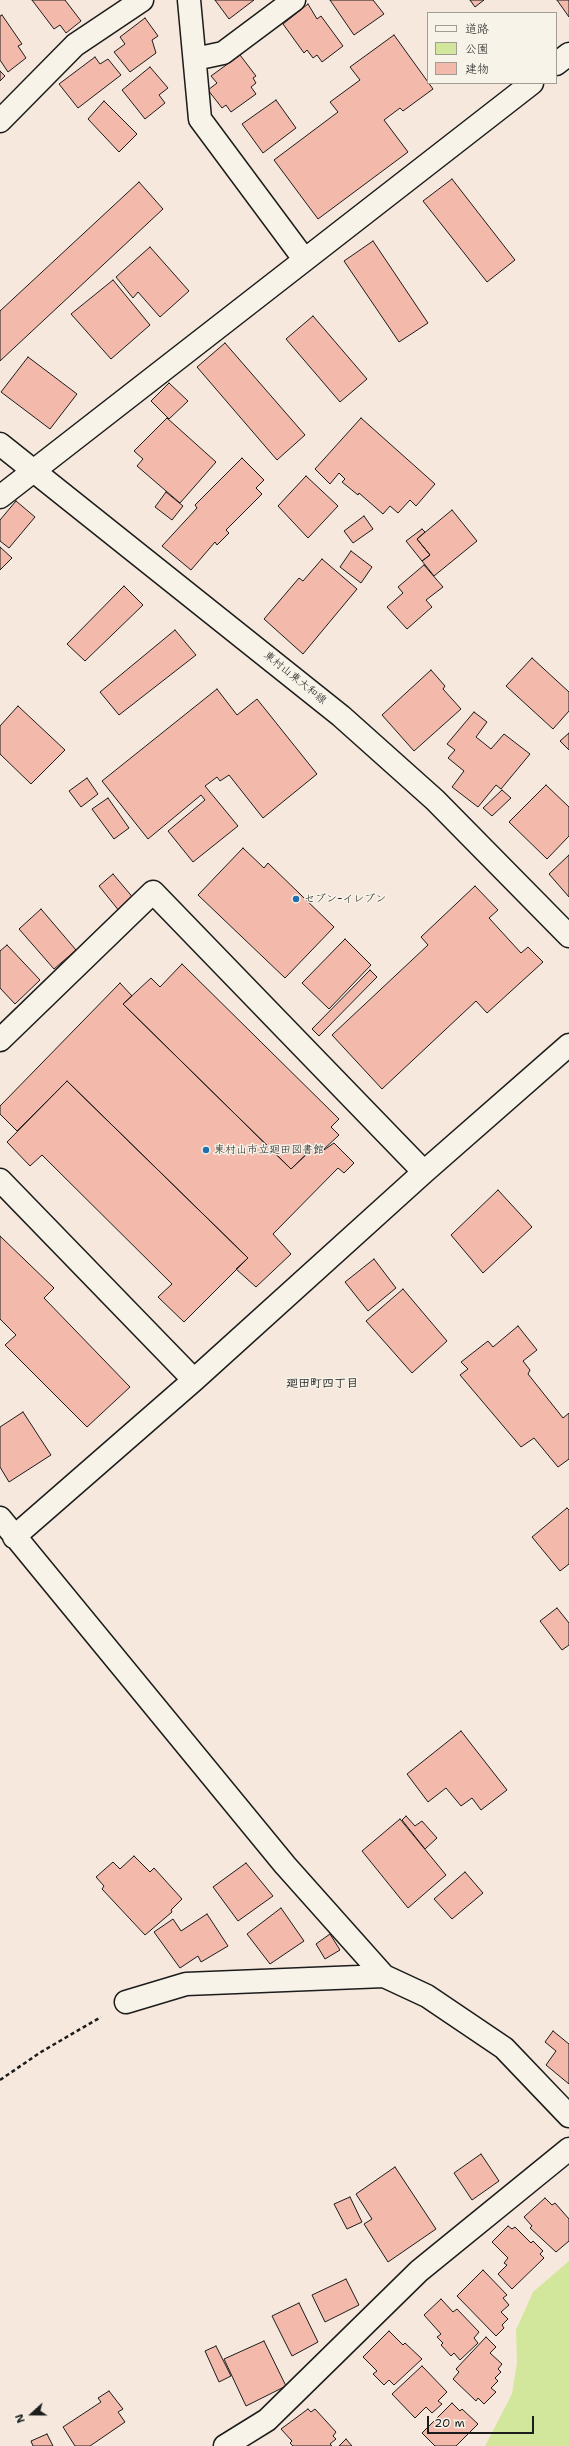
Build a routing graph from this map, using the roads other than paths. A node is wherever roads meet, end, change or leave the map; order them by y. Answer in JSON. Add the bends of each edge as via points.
{"nodes":[{"id":1,"x":142,"y":0,"type":"edge"},
{"id":2,"x":189,"y":0,"type":"edge"},
{"id":3,"x":294,"y":0,"type":"edge"},
{"id":4,"x":569,"y":54,"type":"edge"},
{"id":5,"x":195,"y":59,"type":"junction"},
{"id":6,"x":557,"y":63,"type":"edge"},
{"id":7,"x":531,"y":84,"type":"edge"},
{"id":8,"x":0,"y":121,"type":"edge"},
{"id":9,"x":304,"y":259,"type":"junction"},
{"id":10,"x":0,"y":444,"type":"edge"},
{"id":11,"x":36,"y":471,"type":"junction"},
{"id":12,"x":0,"y":497,"type":"edge"},
{"id":13,"x":569,"y":936,"type":"edge"},
{"id":14,"x":0,"y":1040,"type":"edge"},
{"id":15,"x":569,"y":1045,"type":"edge"},
{"id":16,"x":424,"y":1172,"type":"junction"},
{"id":17,"x":0,"y":1180,"type":"edge"},
{"id":18,"x":194,"y":1380,"type":"junction"},
{"id":19,"x":0,"y":1518,"type":"edge"},
{"id":20,"x":14,"y":1537,"type":"junction"},
{"id":21,"x":384,"y":1976,"type":"junction"},
{"id":22,"x":126,"y":2002,"type":"road end"},
{"id":23,"x":569,"y":2116,"type":"edge"},
{"id":24,"x":569,"y":2149,"type":"edge"},
{"id":25,"x":225,"y":2446,"type":"edge"}],
"edges":[{"from":1,"to":8,"type":"street","via":[[75,45]]},
{"from":2,"to":5,"type":"street"},
{"from":3,"to":5,"type":"street","via":[[223,53]]},
{"from":4,"to":6,"type":"street"},
{"from":5,"to":9,"type":"street","via":[[200,119]]},
{"from":7,"to":9,"type":"street"},
{"from":9,"to":11,"type":"street"},
{"from":10,"to":11,"type":"street","name":"東村山東大和線"},
{"from":11,"to":12,"type":"street"},
{"from":11,"to":13,"type":"street","name":"東村山東大和線","via":[[342,716],[435,800]]},
{"from":14,"to":16,"type":"street","via":[[153,892]]},
{"from":15,"to":16,"type":"street"},
{"from":16,"to":18,"type":"street"},
{"from":17,"to":18,"type":"street"},
{"from":18,"to":20,"type":"street"},
{"from":19,"to":20,"type":"street"},
{"from":20,"to":21,"type":"street","via":[[285,1865]]},
{"from":21,"to":22,"type":"street","via":[[186,1984]]},
{"from":21,"to":23,"type":"street","via":[[427,1996],[504,2048]]},
{"from":24,"to":25,"type":"street","via":[[419,2271],[267,2420]]}]}
